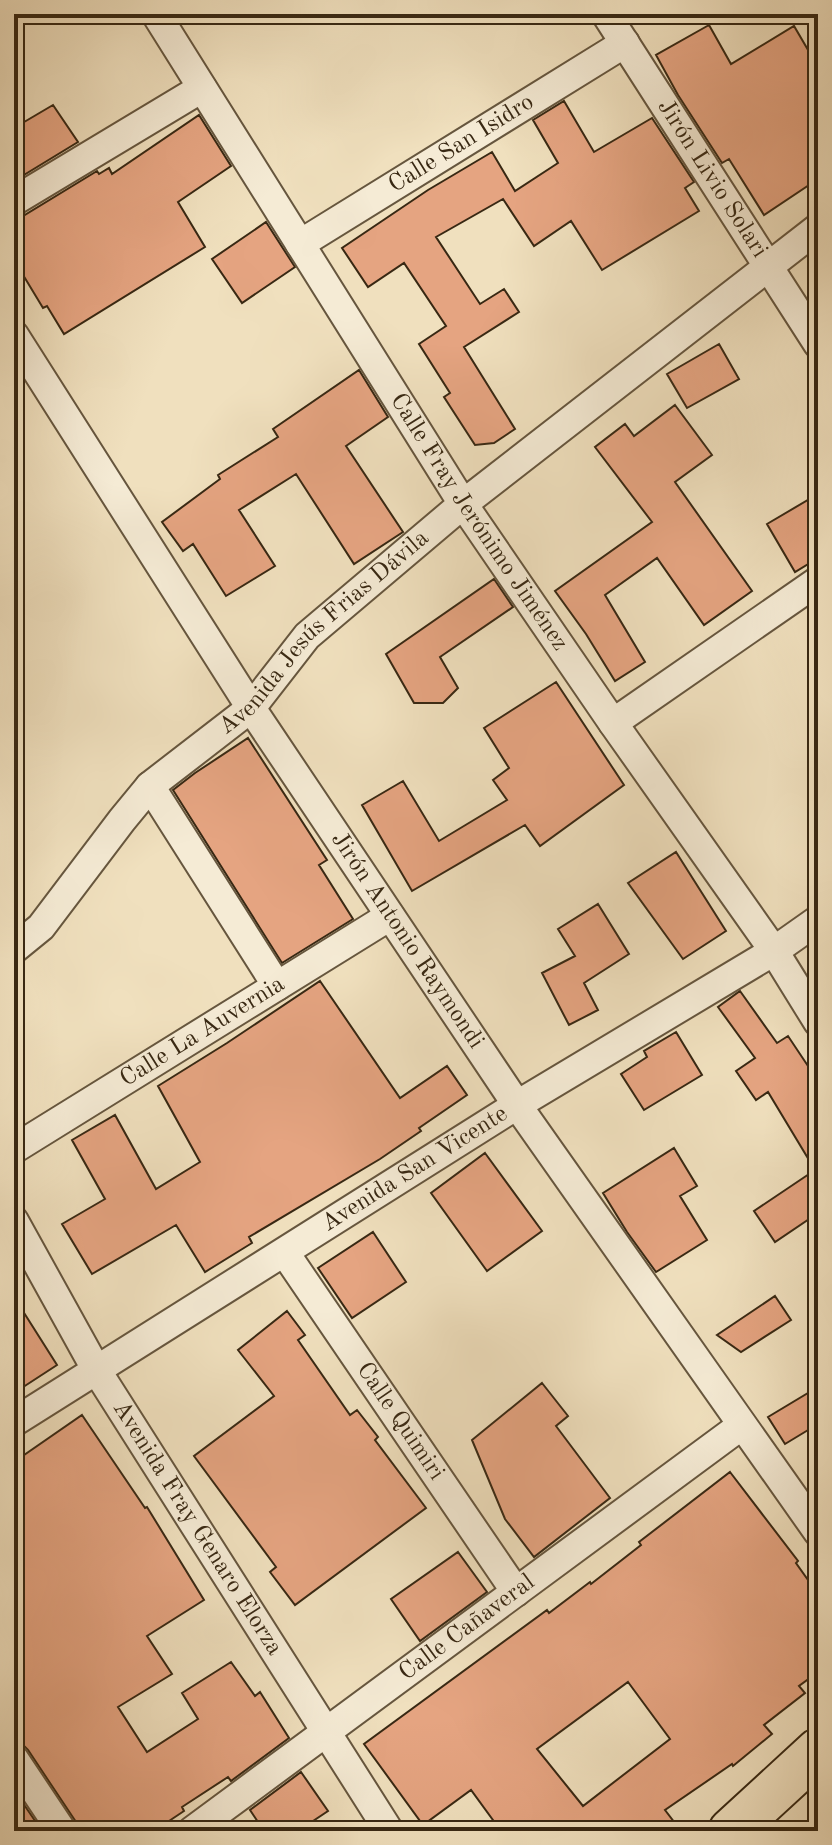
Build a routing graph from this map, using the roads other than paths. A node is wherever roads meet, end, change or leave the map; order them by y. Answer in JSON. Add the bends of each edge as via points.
{"nodes":[{"id":1,"x":156,"y":14,"type":"edge"},
{"id":2,"x":606,"y":14,"type":"edge"},
{"id":3,"x":625,"y":43,"type":"junction"},
{"id":4,"x":202,"y":88,"type":"junction"},
{"id":5,"x":14,"y":201,"type":"edge"},
{"id":6,"x":818,"y":228,"type":"edge"},
{"id":7,"x":300,"y":244,"type":"junction"},
{"id":8,"x":768,"y":267,"type":"junction"},
{"id":9,"x":14,"y":335,"type":"edge"},
{"id":10,"x":818,"y":344,"type":"edge"},
{"id":11,"x":463,"y":504,"type":"junction"},
{"id":12,"x":818,"y":581,"type":"edge"},
{"id":13,"x":251,"y":708,"type":"junction"},
{"id":14,"x":613,"y":723,"type":"junction"},
{"id":15,"x":150,"y":786,"type":"junction"},
{"id":16,"x":390,"y":916,"type":"junction"},
{"id":17,"x":818,"y":920,"type":"edge"},
{"id":18,"x":14,"y":949,"type":"edge"},
{"id":19,"x":774,"y":951,"type":"junction"},
{"id":20,"x":277,"y":986,"type":"junction"},
{"id":21,"x":818,"y":1022,"type":"edge"},
{"id":22,"x":517,"y":1105,"type":"junction"},
{"id":23,"x":14,"y":1149,"type":"edge"},
{"id":24,"x":14,"y":1221,"type":"edge"},
{"id":25,"x":285,"y":1253,"type":"junction"},
{"id":26,"x":97,"y":1371,"type":"junction"},
{"id":27,"x":14,"y":1422,"type":"edge"},
{"id":28,"x":742,"y":1425,"type":"junction"},
{"id":29,"x":818,"y":1532,"type":"edge"},
{"id":30,"x":516,"y":1592,"type":"junction"},
{"id":31,"x":326,"y":1732,"type":"junction"},
{"id":32,"x":818,"y":1751,"type":"edge"},
{"id":33,"x":14,"y":1759,"type":"edge"},
{"id":34,"x":62,"y":1831,"type":"edge"},
{"id":35,"x":192,"y":1831,"type":"edge"},
{"id":36,"x":389,"y":1831,"type":"edge"},
{"id":37,"x":731,"y":1831,"type":"edge"}],
"edges":[{"from":1,"to":4,"type":"street","name":"Calle Fray Jerónimo Jiménez"},
{"from":2,"to":3,"type":"street","name":"Jirón Livio Solari"},
{"from":3,"to":7,"type":"street","name":"Calle San Isidro"},
{"from":3,"to":8,"type":"street","name":"Jirón Livio Solari"},
{"from":4,"to":5,"type":"street"},
{"from":4,"to":7,"type":"street","name":"Calle Fray Jerónimo Jiménez"},
{"from":6,"to":8,"type":"street","name":"Avenida Jesús Frias Dávila"},
{"from":7,"to":11,"type":"street","name":"Calle Fray Jerónimo Jiménez"},
{"from":8,"to":10,"type":"street","name":"Jirón Livio Solari"},
{"from":8,"to":11,"type":"street","name":"Avenida Jesús Frias Dávila"},
{"from":9,"to":13,"type":"street","name":"Jirón Antonio Raymondi"},
{"from":11,"to":13,"type":"street","name":"Avenida Jesús Frias Dávila","via":[[307,636]]},
{"from":11,"to":14,"type":"street","name":"Calle Fray Jerónimo Jiménez"},
{"from":12,"to":14,"type":"street"},
{"from":13,"to":15,"type":"street","name":"Avenida Jesús Frias Dávila"},
{"from":13,"to":16,"type":"street","name":"Jirón Antonio Raymondi"},
{"from":14,"to":19,"type":"street","name":"Calle Fray Jerónimo Jiménez"},
{"from":15,"to":18,"type":"street","name":"Avenida Jesús Frias Dávila","via":[[41,927]]},
{"from":15,"to":20,"type":"street"},
{"from":16,"to":20,"type":"street","name":"Calle La Auvernia"},
{"from":16,"to":22,"type":"street","name":"Jirón Antonio Raymondi"},
{"from":17,"to":19,"type":"street","name":"Avenida San Vicente"},
{"from":19,"to":21,"type":"street","name":"Calle Fray Jerónimo Jiménez"},
{"from":19,"to":22,"type":"street","name":"Avenida San Vicente"},
{"from":20,"to":23,"type":"street","name":"Calle La Auvernia"},
{"from":22,"to":25,"type":"street","name":"Avenida San Vicente"},
{"from":22,"to":28,"type":"street","name":"Jirón Antonio Raymondi"},
{"from":24,"to":26,"type":"street","name":"Avenida Fray Genaro Elorza"},
{"from":25,"to":26,"type":"street","name":"Avenida San Vicente"},
{"from":25,"to":30,"type":"street","name":"Calle Quimiri"},
{"from":26,"to":27,"type":"street","name":"Avenida San Vicente"},
{"from":26,"to":31,"type":"street","name":"Avenida Fray Genaro Elorza"},
{"from":28,"to":29,"type":"street","name":"Jirón Antonio Raymondi"},
{"from":28,"to":30,"type":"street","name":"Calle Cañaveral"},
{"from":30,"to":31,"type":"street","name":"Calle Cañaveral"},
{"from":31,"to":35,"type":"street","name":"Calle Cañaveral"},
{"from":31,"to":36,"type":"street","name":"Avenida Fray Genaro Elorza"},
{"from":32,"to":37,"type":"main road"},
{"from":33,"to":34,"type":"street"}]}
